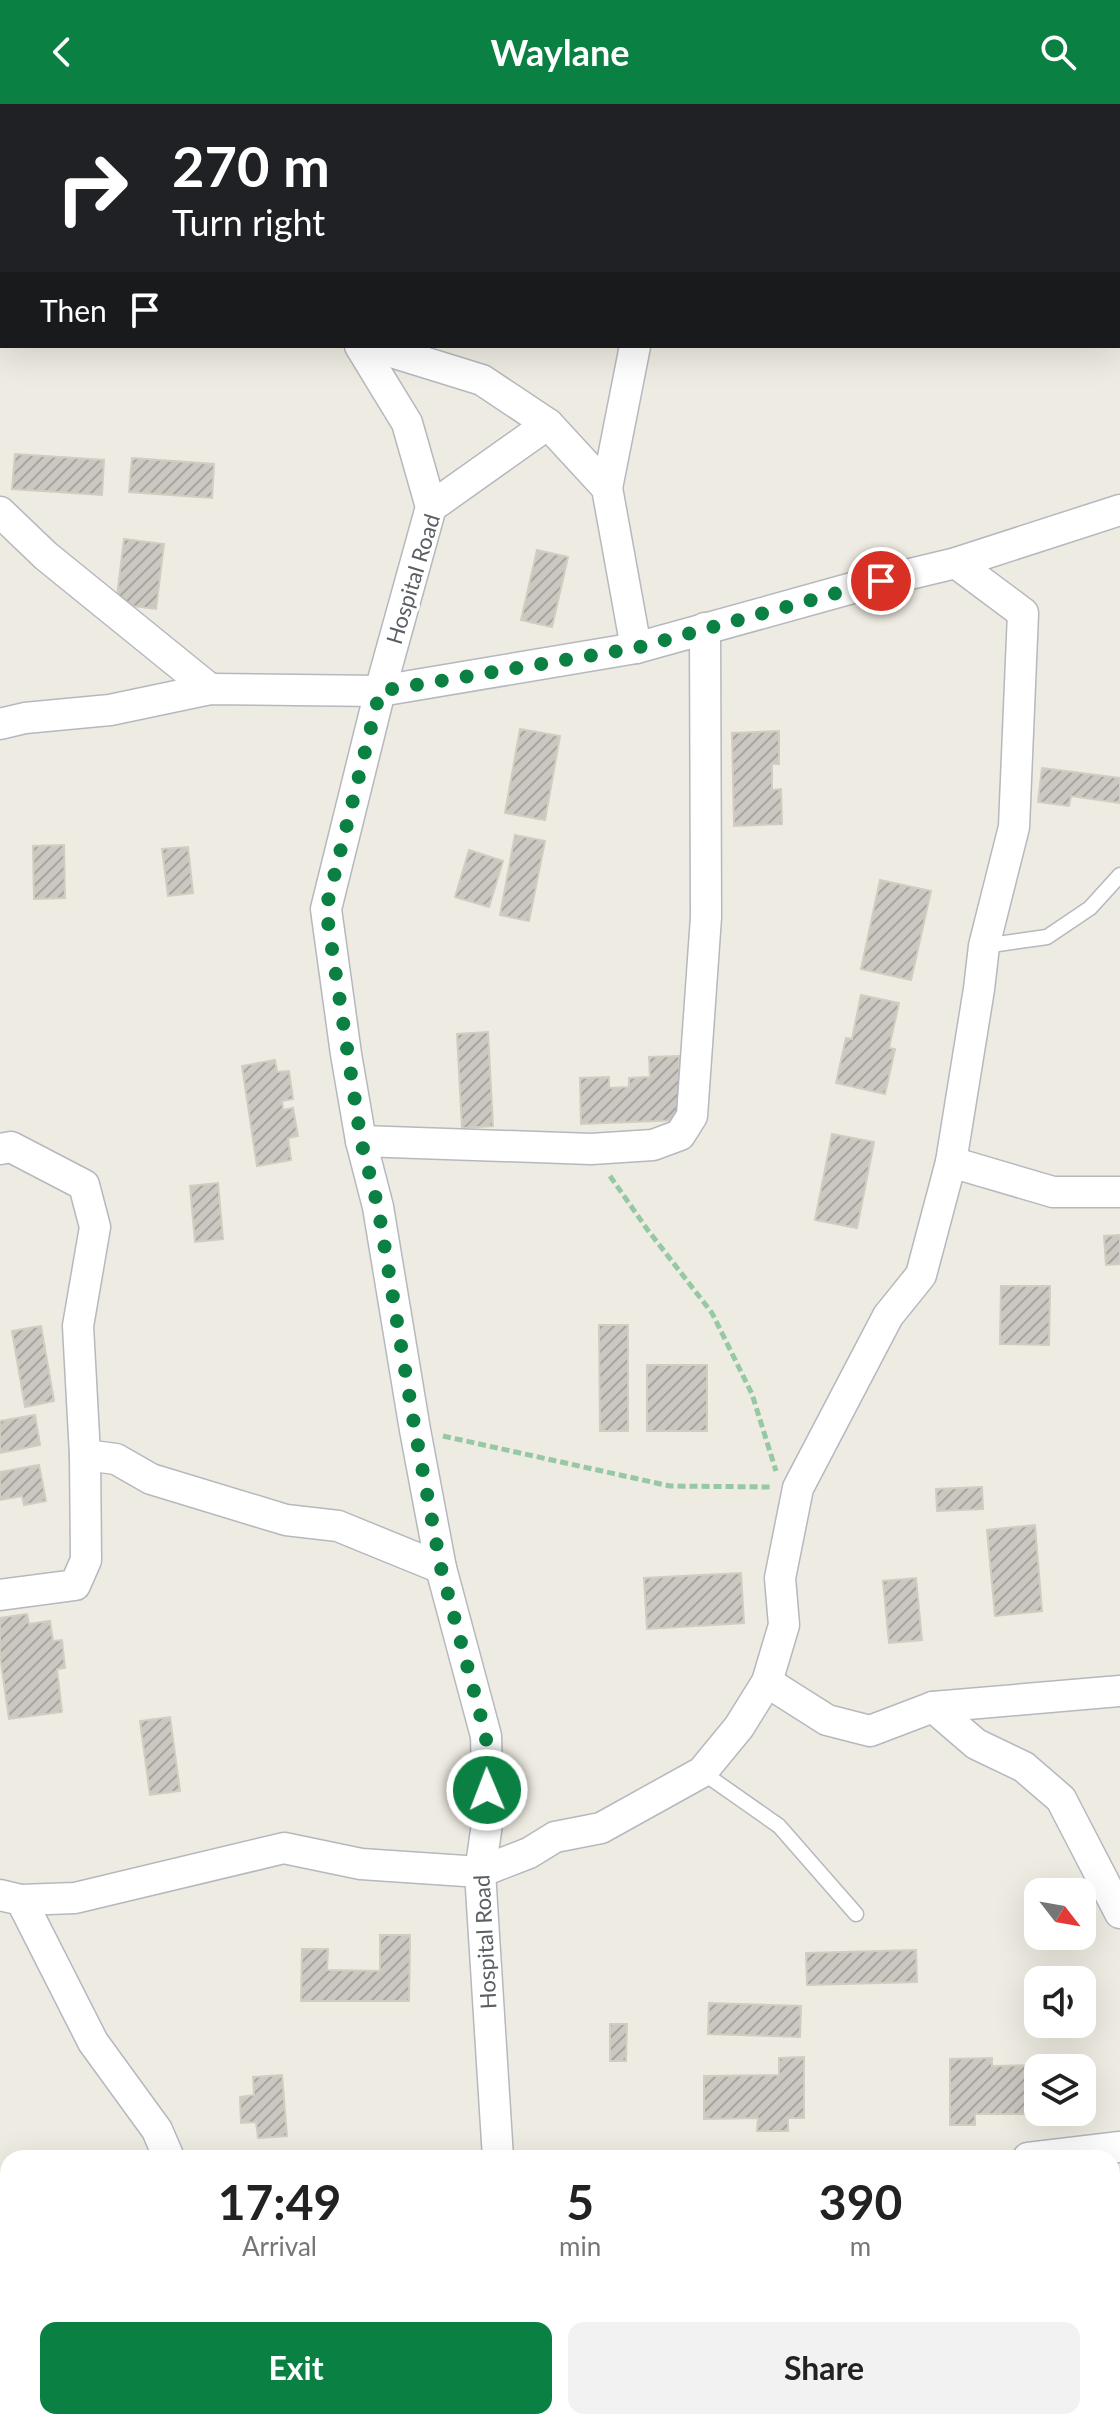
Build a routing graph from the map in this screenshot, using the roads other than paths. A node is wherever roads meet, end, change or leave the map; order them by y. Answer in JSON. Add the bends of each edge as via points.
{"nodes":[{"id":1,"x":361,"y":348,"type":"edge"},
{"id":2,"x":378,"y":348,"type":"edge"},
{"id":3,"x":635,"y":348,"type":"edge"},
{"id":4,"x":548,"y":424,"type":"junction"},
{"id":5,"x":607,"y":488,"type":"junction"},
{"id":6,"x":431,"y":507,"type":"junction"},
{"id":7,"x":1120,"y":510,"type":"edge"},
{"id":8,"x":0,"y":512,"type":"edge"},
{"id":9,"x":956,"y":563,"type":"junction"},
{"id":10,"x":705,"y":628,"type":"junction"},
{"id":11,"x":636,"y":648,"type":"junction"},
{"id":12,"x":210,"y":689,"type":"junction"},
{"id":13,"x":380,"y":691,"type":"junction"},
{"id":14,"x":0,"y":724,"type":"edge"},
{"id":15,"x":1120,"y":875,"type":"edge"},
{"id":16,"x":984,"y":946,"type":"junction"},
{"id":17,"x":361,"y":1141,"type":"junction"},
{"id":18,"x":0,"y":1149,"type":"edge"},
{"id":19,"x":951,"y":1162,"type":"junction"},
{"id":20,"x":1120,"y":1192,"type":"edge"},
{"id":21,"x":85,"y":1455,"type":"junction"},
{"id":22,"x":441,"y":1568,"type":"junction"},
{"id":23,"x":0,"y":1595,"type":"edge"},
{"id":24,"x":767,"y":1682,"type":"junction"},
{"id":25,"x":1120,"y":1691,"type":"edge"},
{"id":26,"x":933,"y":1707,"type":"junction"},
{"id":27,"x":702,"y":1772,"type":"junction"},
{"id":28,"x":480,"y":1872,"type":"junction"},
{"id":29,"x":10,"y":1897,"type":"edge"},
{"id":30,"x":1120,"y":1913,"type":"edge"},
{"id":31,"x":856,"y":1914,"type":"dead end"},
{"id":32,"x":1120,"y":2147,"type":"edge"},
{"id":33,"x":166,"y":2150,"type":"edge"},
{"id":34,"x":497,"y":2150,"type":"edge"},
{"id":35,"x":1095,"y":2150,"type":"edge"}],
"edges":[{"from":1,"to":6,"type":"street","via":[[407,423]]},
{"from":2,"to":4,"type":"street","via":[[482,380]]},
{"from":3,"to":5,"type":"street"},
{"from":4,"to":5,"type":"street"},
{"from":4,"to":6,"type":"street","name":"Hospital Road"},
{"from":5,"to":11,"type":"street"},
{"from":6,"to":13,"type":"street","name":"Hospital Road"},
{"from":7,"to":9,"type":"street"},
{"from":8,"to":12,"type":"street"},
{"from":9,"to":10,"type":"street"},
{"from":9,"to":16,"type":"street","via":[[1023,613],[1014,827]]},
{"from":10,"to":11,"type":"street"},
{"from":10,"to":17,"type":"street","via":[[706,917],[692,1116],[680,1135],[653,1145],[591,1149]]},
{"from":11,"to":13,"type":"street"},
{"from":12,"to":13,"type":"street"},
{"from":12,"to":14,"type":"street","via":[[110,710]]},
{"from":13,"to":17,"type":"street","name":"Hospital Road","via":[[326,909]]},
{"from":15,"to":16,"type":"lane","via":[[1090,908],[1047,937]]},
{"from":16,"to":19,"type":"street"},
{"from":17,"to":22,"type":"street","name":"Hospital Road","via":[[378,1207]]},
{"from":18,"to":21,"type":"street","via":[[11,1147],[84,1185],[95,1227],[78,1326]]},
{"from":19,"to":20,"type":"street","via":[[1053,1192]]},
{"from":19,"to":24,"type":"street","via":[[921,1275],[888,1316],[789,1488],[780,1578],[784,1625]]},
{"from":21,"to":22,"type":"street","via":[[116,1459],[151,1479],[286,1520],[338,1526]]},
{"from":21,"to":23,"type":"street","via":[[86,1560],[75,1585]]},
{"from":22,"to":28,"type":"street","name":"Hospital Road","via":[[486,1736],[488,1817]]},
{"from":24,"to":26,"type":"street","via":[[827,1720],[870,1731]]},
{"from":24,"to":27,"type":"street"},
{"from":25,"to":26,"type":"street"},
{"from":26,"to":30,"type":"street","via":[[976,1744],[1024,1767],[1061,1799]]},
{"from":27,"to":28,"type":"street","via":[[601,1828],[555,1837]]},
{"from":27,"to":31,"type":"lane","via":[[779,1826]]},
{"from":28,"to":29,"type":"street","via":[[361,1864],[284,1848],[75,1898]]},
{"from":28,"to":34,"type":"street","name":"Hospital Road"},
{"from":29,"to":33,"type":"street","via":[[93,2042],[157,2130]]},
{"from":32,"to":35,"type":"street"}]}
